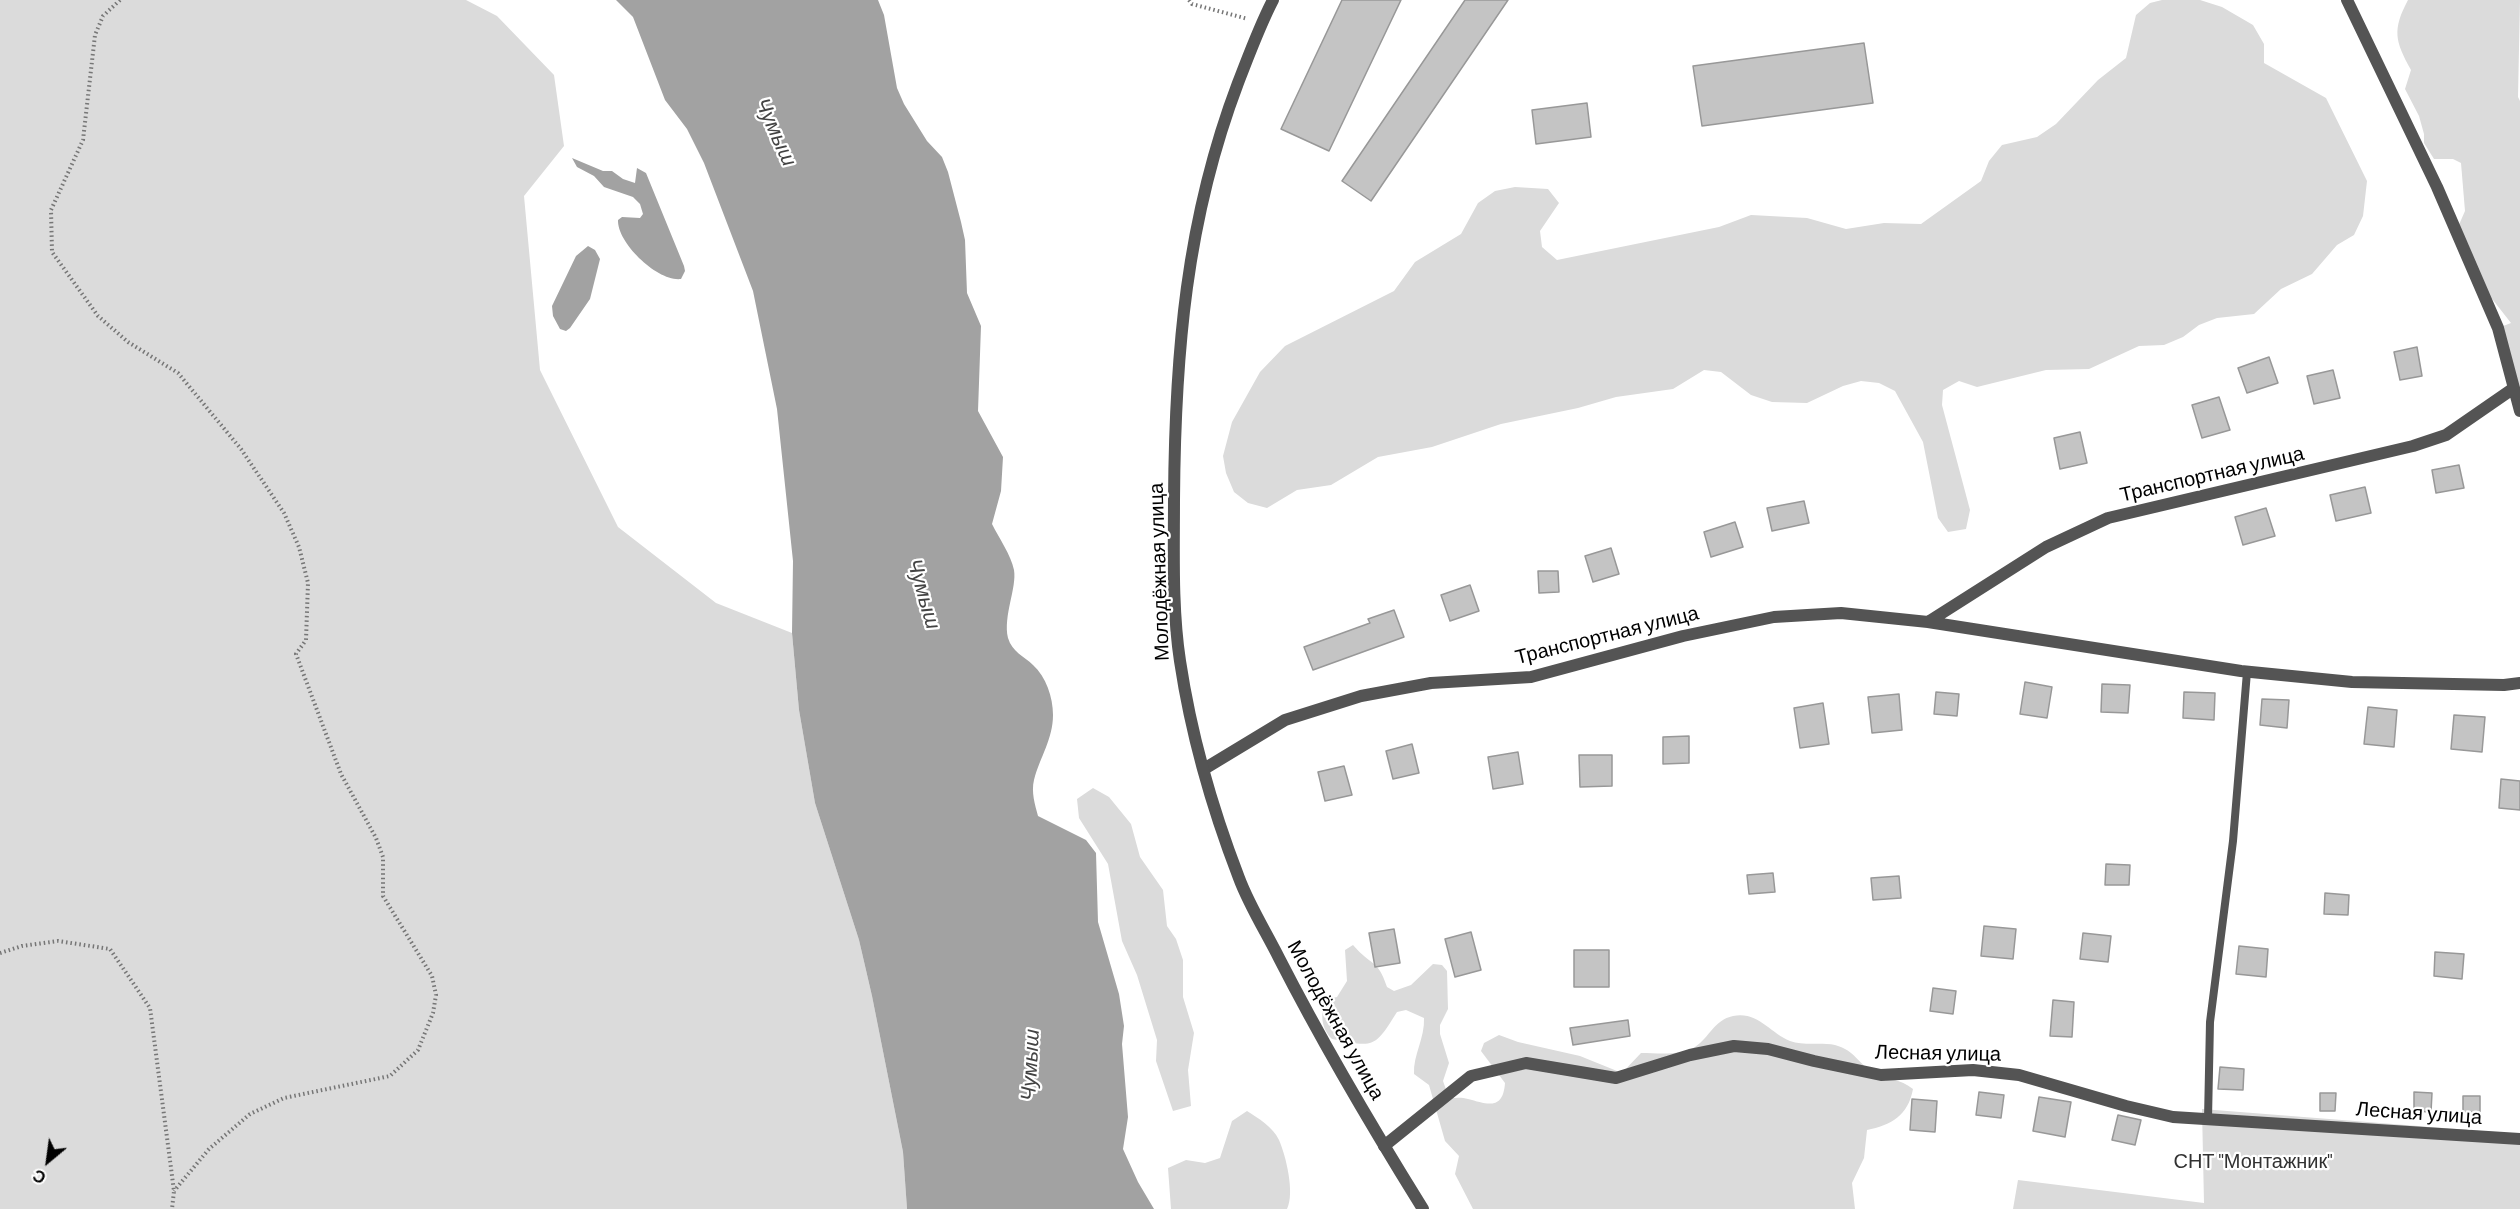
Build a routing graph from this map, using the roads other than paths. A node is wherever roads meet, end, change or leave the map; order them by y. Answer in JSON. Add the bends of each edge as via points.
{"nodes":[{"id":1,"x":1273,"y":0,"type":"edge"},
{"id":2,"x":2347,"y":0,"type":"edge"},
{"id":3,"x":2517,"y":387,"type":"edge"},
{"id":4,"x":2520,"y":411,"type":"edge"},
{"id":5,"x":1928,"y":622,"type":"junction"},
{"id":6,"x":2247,"y":672,"type":"junction"},
{"id":7,"x":2520,"y":683,"type":"edge"},
{"id":8,"x":1204,"y":769,"type":"junction"},
{"id":9,"x":2208,"y":1119,"type":"junction"},
{"id":10,"x":2520,"y":1139,"type":"edge"},
{"id":11,"x":1384,"y":1146,"type":"junction"},
{"id":12,"x":1423,"y":1209,"type":"edge"}],
"edges":[{"from":1,"to":8,"type":"street","name":"Молодёжная улица","via":[[1221,127],[1204,189],[1193,240],[1180,348],[1174,448],[1176,601],[1180,659]]},
{"from":2,"to":3,"type":"street","via":[[2437,188],[2498,327]]},
{"from":3,"to":4,"type":"street"},
{"from":3,"to":5,"type":"street","name":"Транспортная улица","via":[[2446,435],[2413,446],[2108,518],[2046,546]]},
{"from":5,"to":6,"type":"street","name":"Транспортная улица"},
{"from":5,"to":8,"type":"street","name":"Транспортная улица","via":[[1841,613],[1774,617],[1683,636],[1531,677],[1431,683],[1361,696],[1285,720]]},
{"from":6,"to":7,"type":"street","name":"Транспортная улица","via":[[2352,682]]},
{"from":6,"to":9,"type":"lane","via":[[2233,841],[2210,1022]]},
{"from":8,"to":11,"type":"street","name":"Молодёжная улица","via":[[1240,881],[1298,996]]},
{"from":9,"to":10,"type":"street","name":"Лесная улица"},
{"from":9,"to":11,"type":"street","name":"Лесная улица","via":[[2161,1114],[2019,1075],[1973,1070],[1881,1075],[1768,1049],[1734,1046],[1616,1078],[1527,1063],[1470,1076]]},
{"from":11,"to":12,"type":"street","name":"Молодёжная улица"}]}
